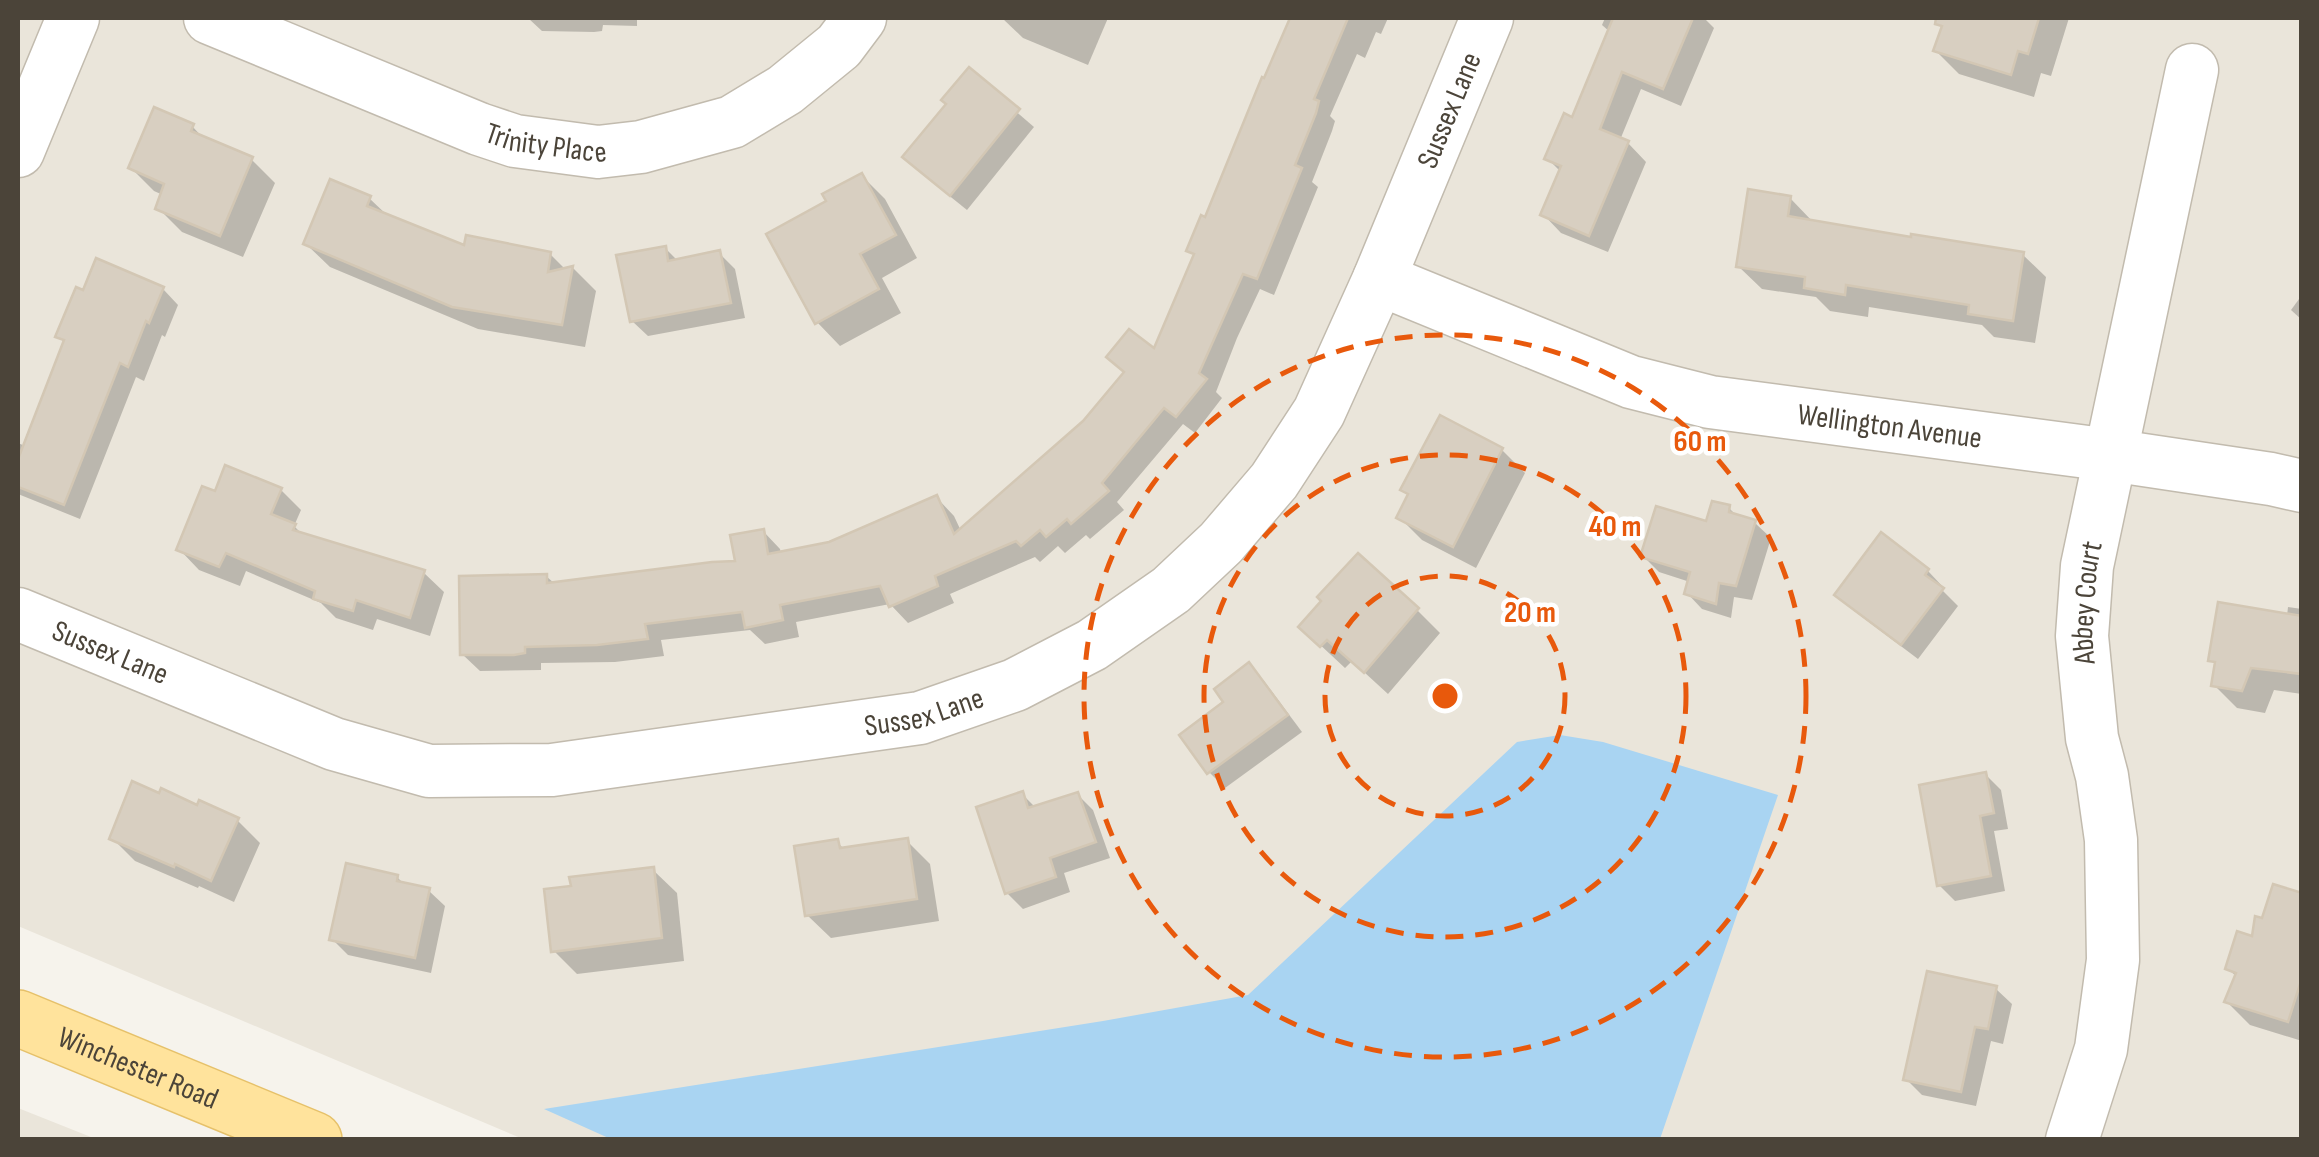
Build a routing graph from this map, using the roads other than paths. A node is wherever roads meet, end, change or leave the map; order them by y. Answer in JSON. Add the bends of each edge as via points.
{"nodes":[{"id":1,"x":72,"y":18,"type":"edge"},
{"id":2,"x":210,"y":18,"type":"edge"},
{"id":3,"x":860,"y":18,"type":"edge"},
{"id":4,"x":1487,"y":18,"type":"edge"},
{"id":5,"x":2192,"y":70,"type":"dead end"},
{"id":6,"x":18,"y":151,"type":"edge"},
{"id":7,"x":1379,"y":279,"type":"junction"},
{"id":8,"x":2110,"y":455,"type":"junction"},
{"id":9,"x":2302,"y":486,"type":"edge"},
{"id":10,"x":18,"y":614,"type":"edge"},
{"id":11,"x":18,"y":1018,"type":"edge"},
{"id":12,"x":314,"y":1140,"type":"edge"},
{"id":13,"x":2072,"y":1140,"type":"edge"}],
"edges":[{"from":1,"to":6,"type":"street"},
{"from":2,"to":3,"type":"street","name":"Trinity Place","via":[[480,129],[515,141],[598,152],[732,122],[826,58]]},
{"from":4,"to":7,"type":"street","name":"Sussex Lane"},
{"from":5,"to":8,"type":"street","name":"Abbey Court"},
{"from":7,"to":8,"type":"street","name":"Wellington Avenue","via":[[1631,382],[1710,402]]},
{"from":7,"to":10,"type":"street","name":"Sussex Lane","via":[[1319,412],[1274,481],[1171,590],[1092,644],[1015,685],[920,718],[552,770],[429,770],[334,744]]},
{"from":8,"to":9,"type":"street","name":"Wellington Avenue"},
{"from":8,"to":13,"type":"street","name":"Abbey Court","via":[[2087,566],[2082,636],[2111,840],[2113,960],[2101,1048]]},
{"from":11,"to":12,"type":"main road","name":"Winchester Road"}]}
